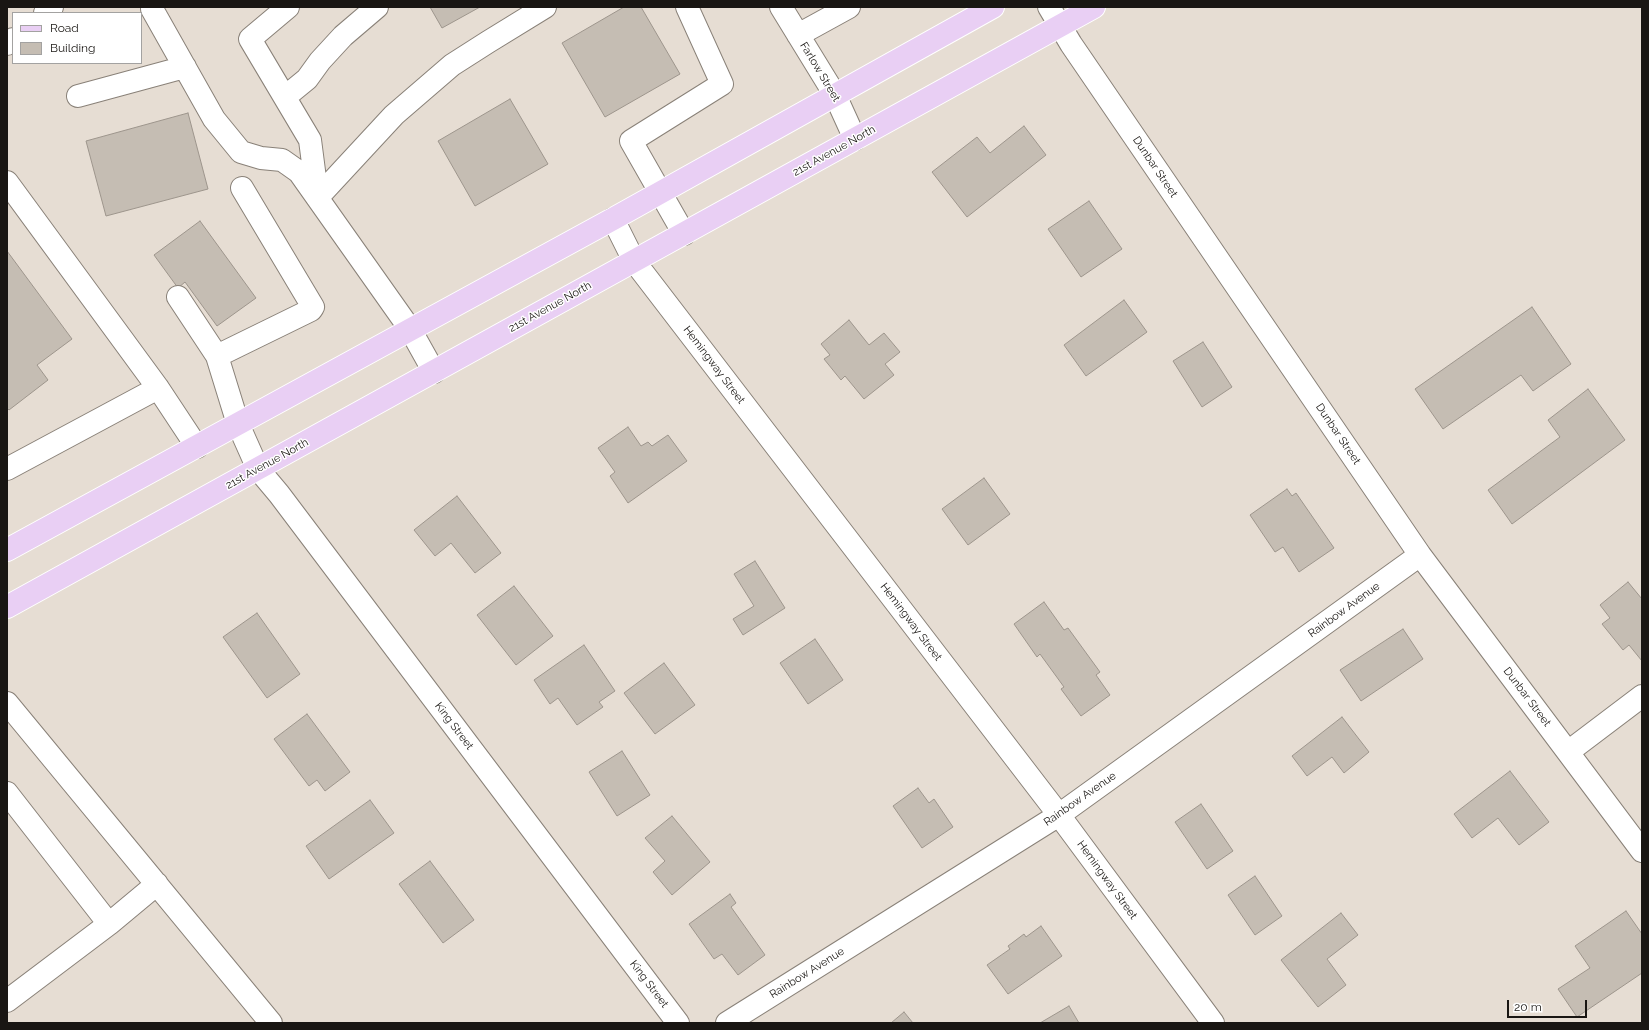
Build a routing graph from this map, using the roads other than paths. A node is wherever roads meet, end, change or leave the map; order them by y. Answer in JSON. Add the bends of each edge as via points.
{"nodes":[{"id":1,"x":288,"y":7,"type":"edge"},
{"id":2,"x":377,"y":7,"type":"edge"},
{"id":3,"x":546,"y":7,"type":"edge"},
{"id":4,"x":687,"y":7,"type":"edge"},
{"id":5,"x":781,"y":7,"type":"edge"},
{"id":6,"x":849,"y":7,"type":"edge"},
{"id":7,"x":993,"y":7,"type":"edge"},
{"id":8,"x":1049,"y":7,"type":"edge"},
{"id":9,"x":1094,"y":7,"type":"edge"},
{"id":10,"x":152,"y":9,"type":"dead end"},
{"id":11,"x":1059,"y":26,"type":"junction"},
{"id":12,"x":798,"y":35,"type":"junction"},
{"id":13,"x":185,"y":67,"type":"junction"},
{"id":14,"x":835,"y":95,"type":"junction"},
{"id":15,"x":78,"y":96,"type":"dead end"},
{"id":16,"x":285,"y":97,"type":"junction"},
{"id":17,"x":855,"y":139,"type":"junction"},
{"id":18,"x":7,"y":182,"type":"edge"},
{"id":19,"x":242,"y":188,"type":"dead end"},
{"id":20,"x":660,"y":192,"type":"junction"},
{"id":21,"x":318,"y":197,"type":"junction"},
{"id":22,"x":613,"y":219,"type":"junction"},
{"id":23,"x":684,"y":234,"type":"junction"},
{"id":24,"x":634,"y":261,"type":"junction"},
{"id":25,"x":178,"y":297,"type":"dead end"},
{"id":26,"x":410,"y":329,"type":"junction"},
{"id":27,"x":217,"y":356,"type":"junction"},
{"id":28,"x":434,"y":372,"type":"junction"},
{"id":29,"x":158,"y":388,"type":"junction"},
{"id":30,"x":238,"y":424,"type":"junction"},
{"id":31,"x":197,"y":447,"type":"junction"},
{"id":32,"x":7,"y":469,"type":"edge"},
{"id":33,"x":258,"y":469,"type":"junction"},
{"id":34,"x":7,"y":550,"type":"edge"},
{"id":35,"x":1420,"y":555,"type":"junction"},
{"id":36,"x":7,"y":607,"type":"edge"},
{"id":37,"x":1642,"y":696,"type":"edge"},
{"id":38,"x":9,"y":708,"type":"edge"},
{"id":39,"x":1568,"y":752,"type":"junction"},
{"id":40,"x":7,"y":793,"type":"edge"},
{"id":41,"x":1059,"y":815,"type":"junction"},
{"id":42,"x":1642,"y":851,"type":"edge"},
{"id":43,"x":157,"y":884,"type":"junction"},
{"id":44,"x":109,"y":924,"type":"junction"},
{"id":45,"x":7,"y":1001,"type":"edge"},
{"id":46,"x":271,"y":1023,"type":"edge"},
{"id":47,"x":678,"y":1023,"type":"edge"},
{"id":48,"x":727,"y":1023,"type":"edge"},
{"id":49,"x":1213,"y":1023,"type":"edge"}],
"edges":[{"from":1,"to":16,"type":"street","via":[[250,38]]},
{"from":2,"to":16,"type":"street","via":[[343,36],[307,79]]},
{"from":3,"to":21,"type":"street","via":[[452,65],[394,115]]},
{"from":4,"to":20,"type":"street","via":[[722,84],[631,141]]},
{"from":5,"to":12,"type":"street","name":"Farlow Street"},
{"from":6,"to":12,"type":"street"},
{"from":7,"to":14,"type":"main road"},
{"from":8,"to":11,"type":"street","name":"Dunbar Street"},
{"from":9,"to":11,"type":"main road","name":"21st Avenue North"},
{"from":10,"to":13,"type":"street"},
{"from":11,"to":17,"type":"main road","name":"21st Avenue North"},
{"from":11,"to":35,"type":"street","name":"Dunbar Street"},
{"from":12,"to":14,"type":"street","name":"Farlow Street"},
{"from":13,"to":15,"type":"street"},
{"from":13,"to":21,"type":"street","via":[[214,118],[241,152],[261,158],[282,160],[299,172]]},
{"from":14,"to":17,"type":"street","name":"Farlow Street"},
{"from":14,"to":20,"type":"main road"},
{"from":16,"to":21,"type":"street","via":[[310,140]]},
{"from":17,"to":23,"type":"main road","name":"21st Avenue North"},
{"from":18,"to":29,"type":"street"},
{"from":19,"to":27,"type":"street","via":[[312,307],[311,310]]},
{"from":20,"to":22,"type":"main road"},
{"from":20,"to":23,"type":"street"},
{"from":21,"to":26,"type":"street"},
{"from":22,"to":24,"type":"street","name":"Hemingway Street"},
{"from":22,"to":26,"type":"main road"},
{"from":23,"to":24,"type":"main road","name":"21st Avenue North"},
{"from":24,"to":28,"type":"main road","name":"21st Avenue North"},
{"from":24,"to":41,"type":"street","name":"Hemingway Street"},
{"from":25,"to":27,"type":"street","name":"King Street"},
{"from":26,"to":28,"type":"street"},
{"from":26,"to":30,"type":"main road"},
{"from":27,"to":30,"type":"street","name":"King Street"},
{"from":28,"to":33,"type":"main road","name":"21st Avenue North"},
{"from":29,"to":31,"type":"street"},
{"from":29,"to":32,"type":"street"},
{"from":30,"to":31,"type":"main road"},
{"from":30,"to":33,"type":"street","name":"King Street"},
{"from":31,"to":34,"type":"main road"},
{"from":33,"to":36,"type":"main road","name":"21st Avenue North"},
{"from":33,"to":47,"type":"street","name":"King Street"},
{"from":35,"to":39,"type":"street","name":"Dunbar Street"},
{"from":35,"to":41,"type":"street","name":"Rainbow Avenue"},
{"from":37,"to":39,"type":"street"},
{"from":38,"to":43,"type":"street"},
{"from":39,"to":42,"type":"street","name":"Dunbar Street"},
{"from":40,"to":44,"type":"street"},
{"from":41,"to":48,"type":"street","name":"Rainbow Avenue"},
{"from":41,"to":49,"type":"street","name":"Hemingway Street"},
{"from":43,"to":44,"type":"street"},
{"from":43,"to":46,"type":"street"},
{"from":44,"to":45,"type":"street"}]}
